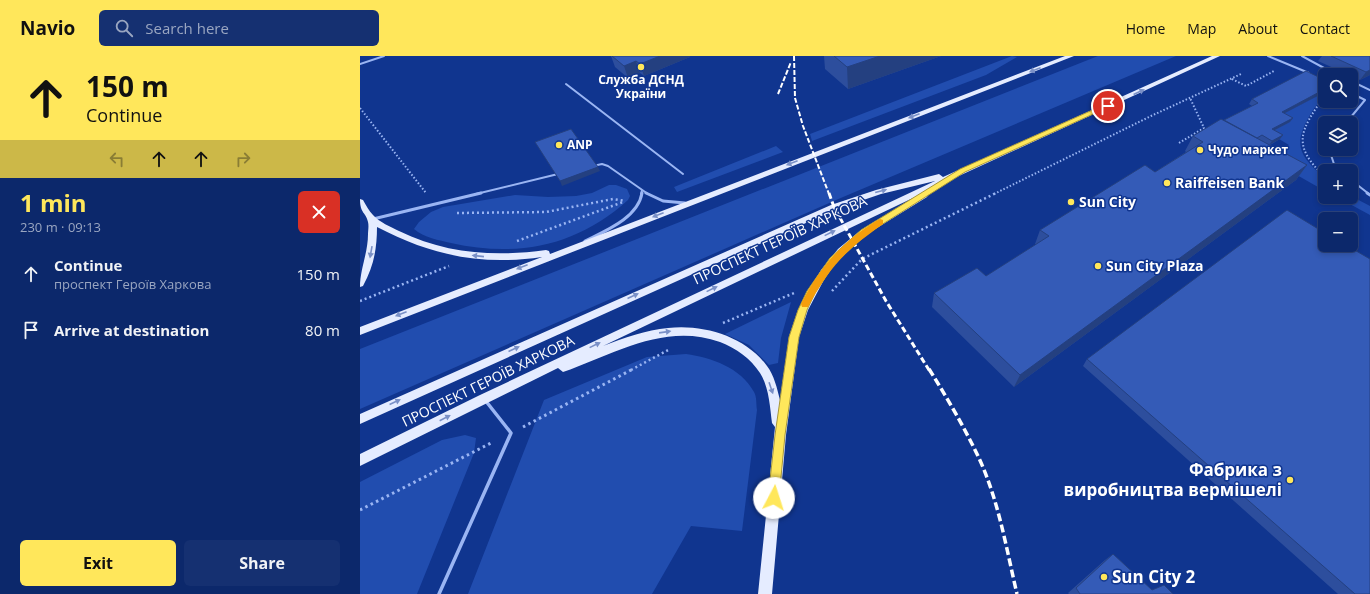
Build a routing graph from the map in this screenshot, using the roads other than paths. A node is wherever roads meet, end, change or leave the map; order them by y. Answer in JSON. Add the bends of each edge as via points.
{"nodes":[{"id":1,"x":384,"y":56,"type":"edge"},
{"id":2,"x":1071,"y":56,"type":"edge"},
{"id":3,"x":1217,"y":56,"type":"edge"},
{"id":4,"x":1268,"y":56,"type":"edge"},
{"id":5,"x":1302,"y":56,"type":"edge"},
{"id":6,"x":360,"y":64,"type":"edge"},
{"id":7,"x":1324,"y":68,"type":"edge"},
{"id":8,"x":1314,"y":76,"type":"edge"},
{"id":9,"x":566,"y":84,"type":"dead end"},
{"id":10,"x":1358,"y":84,"type":"edge"},
{"id":11,"x":1370,"y":90,"type":"edge"},
{"id":12,"x":1358,"y":96,"type":"edge"},
{"id":13,"x":1352,"y":116,"type":"edge"},
{"id":14,"x":589,"y":166,"type":"edge"},
{"id":15,"x":962,"y":171,"type":"junction"},
{"id":16,"x":562,"y":173,"type":"edge"},
{"id":17,"x":683,"y":174,"type":"dead end"},
{"id":18,"x":1358,"y":186,"type":"edge"},
{"id":19,"x":642,"y":190,"type":"junction"},
{"id":20,"x":1370,"y":195,"type":"edge"},
{"id":21,"x":360,"y":202,"type":"edge"},
{"id":22,"x":693,"y":202,"type":"junction"},
{"id":23,"x":372,"y":219,"type":"junction"},
{"id":24,"x":572,"y":248,"type":"junction"},
{"id":25,"x":360,"y":283,"type":"edge"},
{"id":26,"x":360,"y":331,"type":"edge"},
{"id":27,"x":484,"y":398,"type":"junction"},
{"id":28,"x":360,"y":419,"type":"edge"},
{"id":29,"x":780,"y":435,"type":"junction"},
{"id":30,"x":360,"y":460,"type":"edge"},
{"id":31,"x":439,"y":594,"type":"edge"},
{"id":32,"x":765,"y":594,"type":"edge"}],
"edges":[{"from":1,"to":6,"type":"lane"},
{"from":2,"to":22,"type":"main road","one_way":true},
{"from":15,"to":3,"type":"main road","name":"ПРОСПЕКТ ГЕРОЇВ ХАРКОВА","one_way":true},
{"from":4,"to":8,"type":"lane"},
{"from":5,"to":7,"type":"lane"},
{"from":9,"to":17,"type":"lane"},
{"from":10,"to":11,"type":"lane"},
{"from":12,"to":13,"type":"lane","via":[[1365,100]]},
{"from":14,"to":19,"type":"lane","via":[[608,166]]},
{"from":27,"to":15,"type":"main road","name":"ПРОСПЕКТ ГЕРОЇВ ХАРКОВА","one_way":true},
{"from":28,"to":15,"type":"main road","one_way":true,"via":[[834,207],[879,192]]},
{"from":15,"to":29,"type":"main road","via":[[864,232],[841,251],[824,272],[802,310],[796,330]]},
{"from":16,"to":23,"type":"lane"},
{"from":18,"to":20,"type":"lane"},
{"from":19,"to":22,"type":"lane","via":[[665,202]]},
{"from":19,"to":24,"type":"lane","via":[[639,204],[629,214]]},
{"from":21,"to":23,"type":"main road"},
{"from":22,"to":24,"type":"main road","one_way":true},
{"from":24,"to":23,"type":"main road","one_way":true,"via":[[520,256],[460,254],[428,248]]},
{"from":23,"to":25,"type":"main road","one_way":true,"via":[[371,255],[367,271]]},
{"from":24,"to":26,"type":"main road","one_way":true},
{"from":27,"to":29,"type":"main road","one_way":true,"via":[[640,338],[669,331],[700,333],[730,342],[758,362],[771,386]]},
{"from":30,"to":27,"type":"main road","name":"ПРОСПЕКТ ГЕРОЇВ ХАРКОВА","one_way":true},
{"from":27,"to":31,"type":"lane","via":[[511,433]]},
{"from":29,"to":32,"type":"main road"}]}
